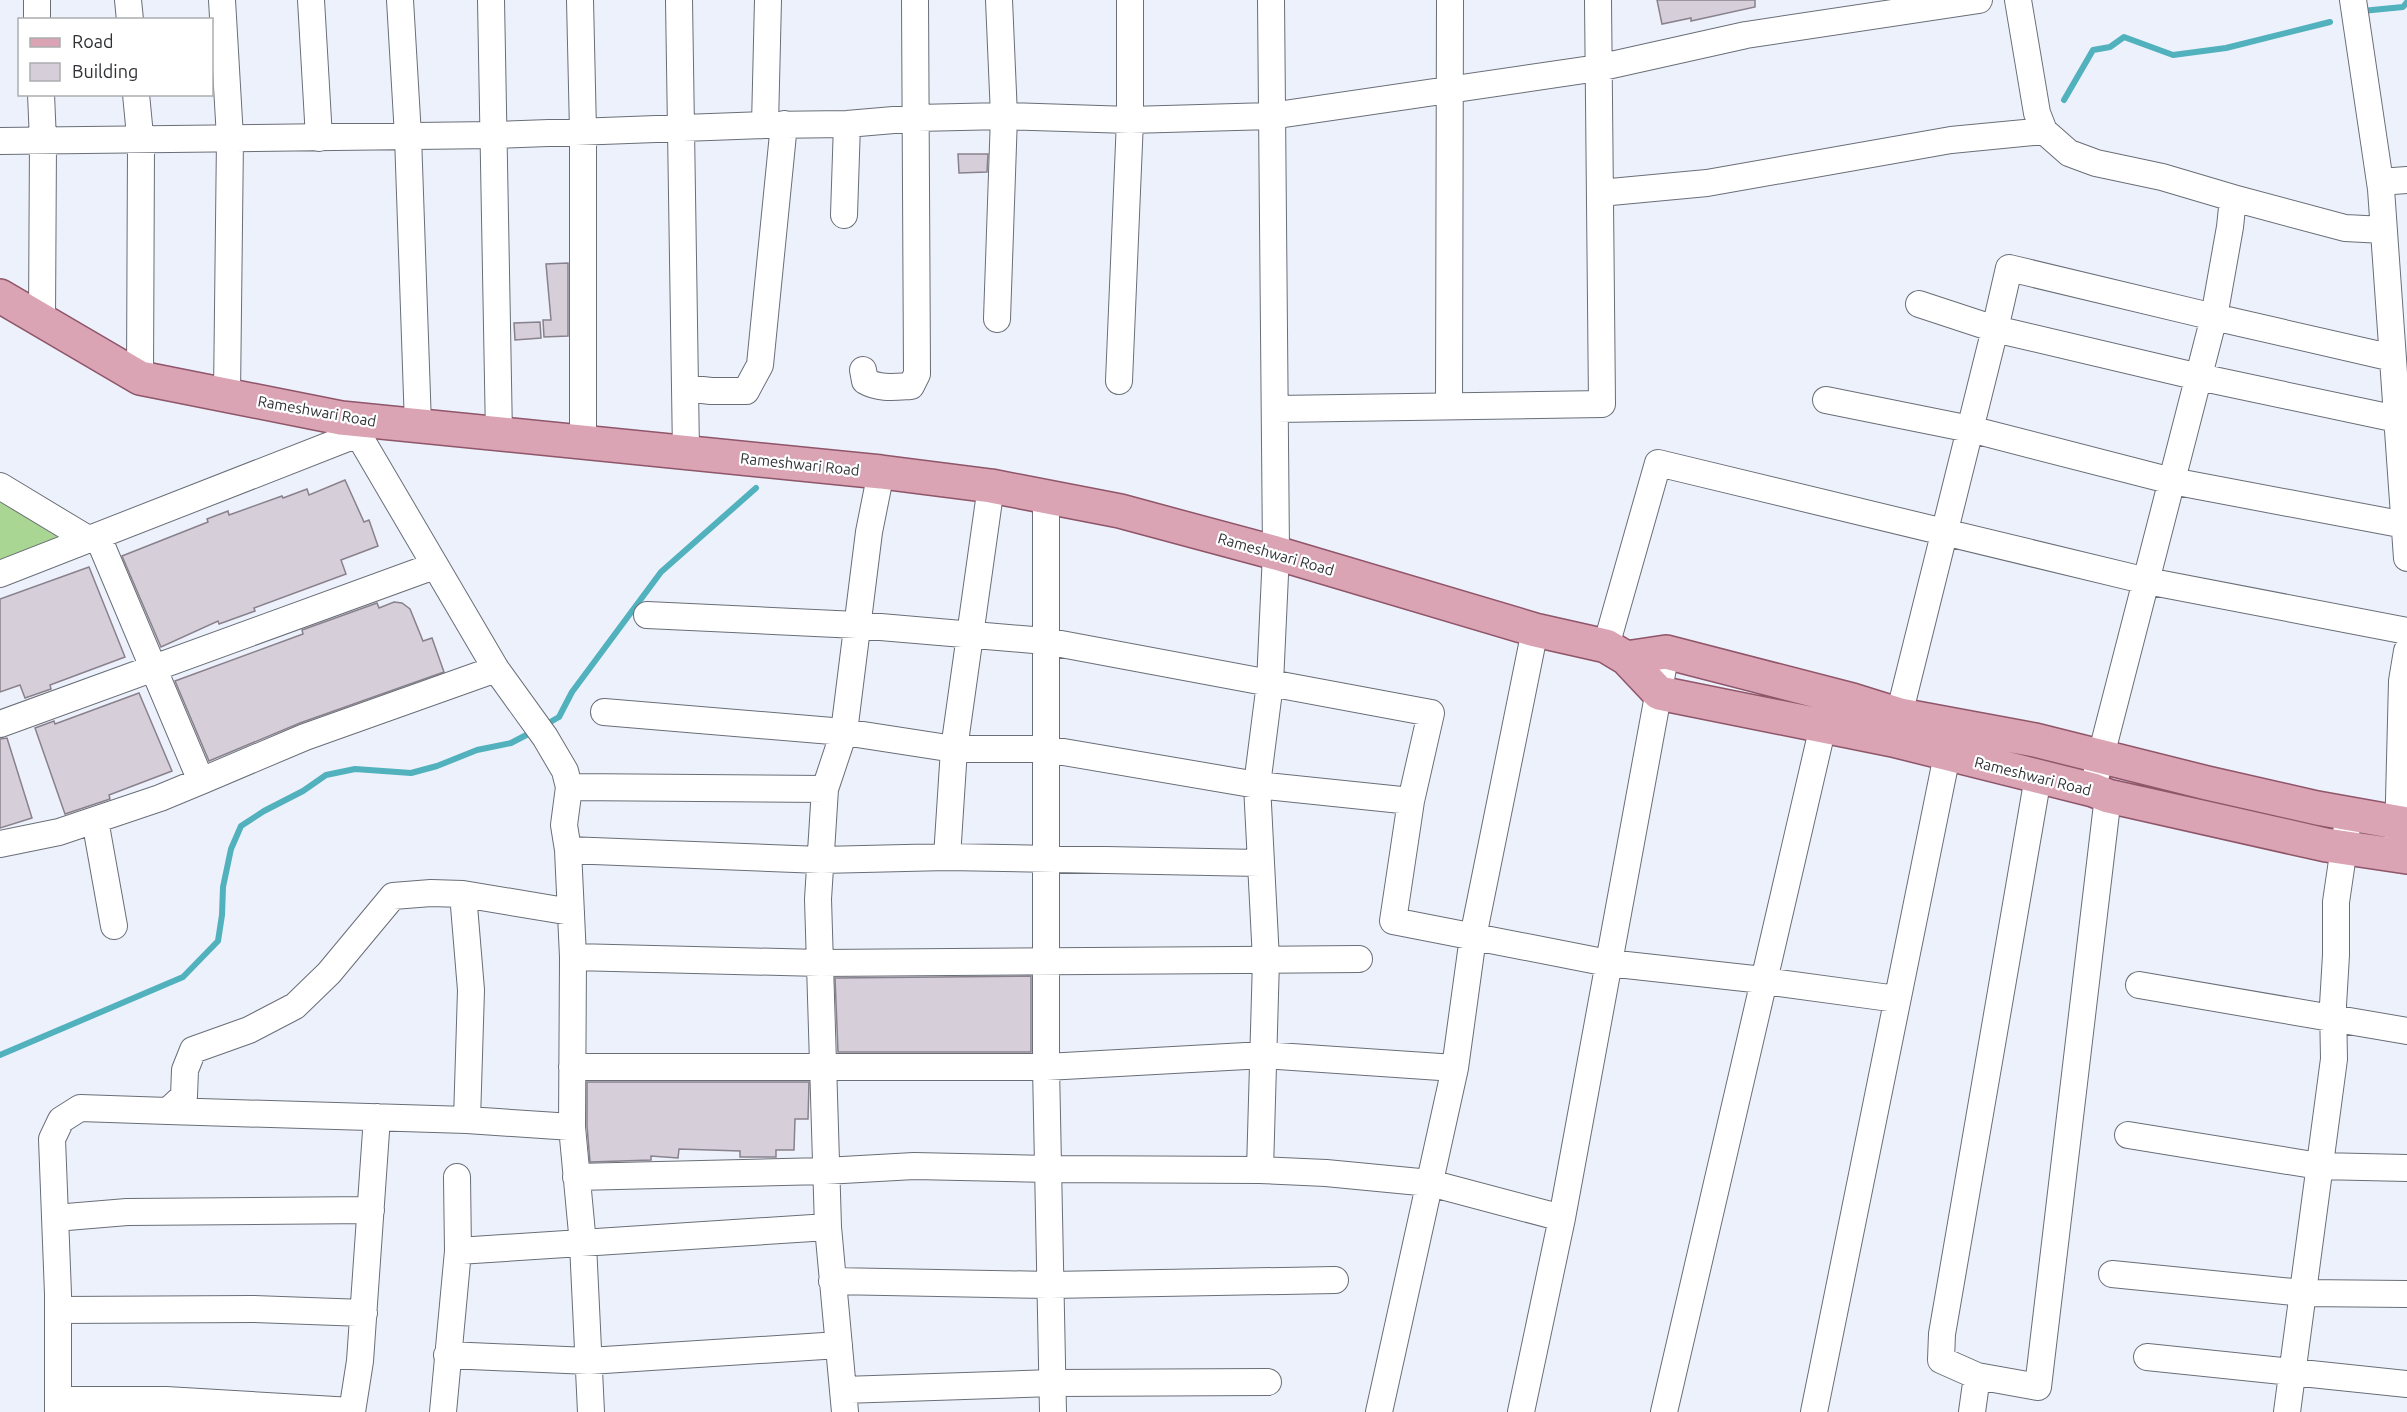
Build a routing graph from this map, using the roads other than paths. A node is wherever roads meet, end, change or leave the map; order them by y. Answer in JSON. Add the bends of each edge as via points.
{"nodes":[{"id":1,"x":37,"y":0,"type":"edge"},
{"id":2,"x":128,"y":0,"type":"edge"},
{"id":3,"x":222,"y":0,"type":"edge"},
{"id":4,"x":310,"y":0,"type":"edge"},
{"id":5,"x":400,"y":0,"type":"edge"},
{"id":6,"x":491,"y":0,"type":"edge"},
{"id":7,"x":580,"y":0,"type":"edge"},
{"id":8,"x":679,"y":0,"type":"edge"},
{"id":9,"x":768,"y":0,"type":"edge"},
{"id":10,"x":915,"y":0,"type":"edge"},
{"id":11,"x":999,"y":0,"type":"edge"},
{"id":12,"x":1130,"y":0,"type":"edge"},
{"id":13,"x":1271,"y":0,"type":"edge"},
{"id":14,"x":1450,"y":0,"type":"edge"},
{"id":15,"x":1598,"y":0,"type":"edge"},
{"id":16,"x":1979,"y":0,"type":"edge"},
{"id":17,"x":2018,"y":0,"type":"edge"},
{"id":18,"x":2355,"y":1,"type":"edge"},
{"id":19,"x":38,"y":18,"type":"edge"},
{"id":20,"x":130,"y":18,"type":"edge"},
{"id":21,"x":1598,"y":68,"type":"junction"},
{"id":22,"x":1450,"y":90,"type":"junction"},
{"id":23,"x":41,"y":96,"type":"edge"},
{"id":24,"x":136,"y":96,"type":"edge"},
{"id":25,"x":1004,"y":116,"type":"junction"},
{"id":26,"x":1271,"y":116,"type":"junction"},
{"id":27,"x":916,"y":118,"type":"junction"},
{"id":28,"x":1130,"y":120,"type":"junction"},
{"id":29,"x":775,"y":124,"type":"junction"},
{"id":30,"x":847,"y":124,"type":"junction"},
{"id":31,"x":681,"y":126,"type":"junction"},
{"id":32,"x":583,"y":131,"type":"junction"},
{"id":33,"x":2044,"y":131,"type":"junction"},
{"id":34,"x":494,"y":135,"type":"junction"},
{"id":35,"x":408,"y":136,"type":"junction"},
{"id":36,"x":230,"y":138,"type":"junction"},
{"id":37,"x":319,"y":138,"type":"junction"},
{"id":38,"x":140,"y":139,"type":"junction"},
{"id":39,"x":0,"y":141,"type":"edge"},
{"id":40,"x":43,"y":141,"type":"junction"},
{"id":41,"x":2407,"y":180,"type":"edge"},
{"id":42,"x":2380,"y":182,"type":"junction"},
{"id":43,"x":1600,"y":193,"type":"junction"},
{"id":44,"x":2233,"y":198,"type":"junction"},
{"id":45,"x":844,"y":216,"type":"dead end"},
{"id":46,"x":2384,"y":230,"type":"junction"},
{"id":47,"x":0,"y":296,"type":"edge"},
{"id":48,"x":1919,"y":304,"type":"dead end"},
{"id":49,"x":2214,"y":317,"type":"junction"},
{"id":50,"x":997,"y":319,"type":"dead end"},
{"id":51,"x":42,"y":320,"type":"junction"},
{"id":52,"x":1995,"y":329,"type":"junction"},
{"id":53,"x":2392,"y":358,"type":"junction"},
{"id":54,"x":863,"y":370,"type":"dead end"},
{"id":55,"x":2199,"y":377,"type":"junction"},
{"id":56,"x":140,"y":378,"type":"junction"},
{"id":57,"x":1119,"y":381,"type":"dead end"},
{"id":58,"x":685,"y":388,"type":"junction"},
{"id":59,"x":227,"y":395,"type":"junction"},
{"id":60,"x":1826,"y":400,"type":"dead end"},
{"id":61,"x":1449,"y":406,"type":"junction"},
{"id":62,"x":1276,"y":409,"type":"junction"},
{"id":63,"x":2402,"y":419,"type":"edge"},
{"id":64,"x":418,"y":425,"type":"junction"},
{"id":65,"x":365,"y":427,"type":"junction"},
{"id":66,"x":1970,"y":429,"type":"junction"},
{"id":67,"x":499,"y":435,"type":"junction"},
{"id":68,"x":584,"y":443,"type":"junction"},
{"id":69,"x":686,"y":452,"type":"junction"},
{"id":70,"x":881,"y":472,"type":"junction"},
{"id":71,"x":2172,"y":481,"type":"junction"},
{"id":72,"x":0,"y":486,"type":"edge"},
{"id":73,"x":991,"y":486,"type":"junction"},
{"id":74,"x":1046,"y":498,"type":"junction"},
{"id":75,"x":1945,"y":534,"type":"junction"},
{"id":76,"x":2406,"y":537,"type":"edge"},
{"id":77,"x":93,"y":538,"type":"junction"},
{"id":78,"x":1276,"y":553,"type":"junction"},
{"id":79,"x":2407,"y":558,"type":"edge"},
{"id":80,"x":434,"y":566,"type":"junction"},
{"id":81,"x":0,"y":574,"type":"edge"},
{"id":82,"x":2147,"y":581,"type":"junction"},
{"id":83,"x":647,"y":615,"type":"dead end"},
{"id":84,"x":857,"y":625,"type":"junction"},
{"id":85,"x":1535,"y":630,"type":"junction"},
{"id":86,"x":2407,"y":631,"type":"edge"},
{"id":87,"x":971,"y":633,"type":"junction"},
{"id":88,"x":1045,"y":641,"type":"junction"},
{"id":89,"x":2407,"y":651,"type":"edge"},
{"id":90,"x":1616,"y":652,"type":"junction"},
{"id":91,"x":1666,"y":652,"type":"junction"},
{"id":92,"x":154,"y":669,"type":"junction"},
{"id":93,"x":496,"y":669,"type":"junction"},
{"id":94,"x":2404,"y":681,"type":"edge"},
{"id":95,"x":1270,"y":683,"type":"junction"},
{"id":96,"x":1659,"y":693,"type":"junction"},
{"id":97,"x":603,"y":712,"type":"dead end"},
{"id":98,"x":0,"y":724,"type":"edge"},
{"id":99,"x":1823,"y":726,"type":"junction"},
{"id":100,"x":1896,"y":728,"type":"junction"},
{"id":101,"x":844,"y":732,"type":"junction"},
{"id":102,"x":954,"y":749,"type":"junction"},
{"id":103,"x":1046,"y":749,"type":"junction"},
{"id":104,"x":1947,"y":755,"type":"junction"},
{"id":105,"x":2101,"y":756,"type":"junction"},
{"id":106,"x":2038,"y":777,"type":"junction"},
{"id":107,"x":201,"y":781,"type":"junction"},
{"id":108,"x":1257,"y":785,"type":"junction"},
{"id":109,"x":570,"y":787,"type":"junction"},
{"id":110,"x":825,"y":789,"type":"junction"},
{"id":111,"x":2101,"y":793,"type":"junction"},
{"id":112,"x":1411,"y":801,"type":"junction"},
{"id":113,"x":2349,"y":813,"type":"junction"},
{"id":114,"x":95,"y":820,"type":"junction"},
{"id":115,"x":2403,"y":823,"type":"edge"},
{"id":116,"x":0,"y":844,"type":"edge"},
{"id":117,"x":2343,"y":848,"type":"junction"},
{"id":118,"x":568,"y":850,"type":"junction"},
{"id":119,"x":947,"y":857,"type":"junction"},
{"id":120,"x":2402,"y":857,"type":"edge"},
{"id":121,"x":821,"y":860,"type":"junction"},
{"id":122,"x":1046,"y":860,"type":"junction"},
{"id":123,"x":1260,"y":863,"type":"junction"},
{"id":124,"x":463,"y":894,"type":"junction"},
{"id":125,"x":571,"y":912,"type":"junction"},
{"id":126,"x":114,"y":926,"type":"dead end"},
{"id":127,"x":1473,"y":937,"type":"junction"},
{"id":128,"x":573,"y":957,"type":"junction"},
{"id":129,"x":1359,"y":959,"type":"dead end"},
{"id":130,"x":1266,"y":960,"type":"junction"},
{"id":131,"x":1045,"y":961,"type":"junction"},
{"id":132,"x":820,"y":963,"type":"junction"},
{"id":133,"x":1608,"y":963,"type":"junction"},
{"id":134,"x":1764,"y":981,"type":"junction"},
{"id":135,"x":2139,"y":985,"type":"dead end"},
{"id":136,"x":1897,"y":999,"type":"junction"},
{"id":137,"x":2333,"y":1019,"type":"junction"},
{"id":138,"x":2407,"y":1032,"type":"edge"},
{"id":139,"x":1264,"y":1054,"type":"junction"},
{"id":140,"x":572,"y":1067,"type":"junction"},
{"id":141,"x":1046,"y":1067,"type":"junction"},
{"id":142,"x":823,"y":1068,"type":"junction"},
{"id":143,"x":1455,"y":1068,"type":"junction"},
{"id":144,"x":168,"y":1111,"type":"junction"},
{"id":145,"x":377,"y":1117,"type":"junction"},
{"id":146,"x":467,"y":1120,"type":"junction"},
{"id":147,"x":572,"y":1127,"type":"junction"},
{"id":148,"x":2128,"y":1135,"type":"dead end"},
{"id":149,"x":2319,"y":1166,"type":"junction"},
{"id":150,"x":2407,"y":1168,"type":"edge"},
{"id":151,"x":1048,"y":1169,"type":"junction"},
{"id":152,"x":1260,"y":1170,"type":"junction"},
{"id":153,"x":825,"y":1171,"type":"junction"},
{"id":154,"x":457,"y":1177,"type":"dead end"},
{"id":155,"x":576,"y":1177,"type":"junction"},
{"id":156,"x":1430,"y":1183,"type":"junction"},
{"id":157,"x":371,"y":1210,"type":"junction"},
{"id":158,"x":55,"y":1218,"type":"junction"},
{"id":159,"x":1562,"y":1218,"type":"junction"},
{"id":160,"x":828,"y":1227,"type":"junction"},
{"id":161,"x":583,"y":1244,"type":"junction"},
{"id":162,"x":458,"y":1251,"type":"junction"},
{"id":163,"x":2112,"y":1274,"type":"dead end"},
{"id":164,"x":1335,"y":1280,"type":"dead end"},
{"id":165,"x":832,"y":1281,"type":"junction"},
{"id":166,"x":1050,"y":1285,"type":"junction"},
{"id":167,"x":2303,"y":1293,"type":"junction"},
{"id":168,"x":2407,"y":1294,"type":"edge"},
{"id":169,"x":58,"y":1310,"type":"junction"},
{"id":170,"x":364,"y":1313,"type":"junction"},
{"id":171,"x":839,"y":1345,"type":"junction"},
{"id":172,"x":447,"y":1355,"type":"junction"},
{"id":173,"x":2147,"y":1357,"type":"dead end"},
{"id":174,"x":589,"y":1361,"type":"junction"},
{"id":175,"x":2292,"y":1370,"type":"junction"},
{"id":176,"x":1977,"y":1376,"type":"junction"},
{"id":177,"x":1268,"y":1382,"type":"dead end"},
{"id":178,"x":1053,"y":1383,"type":"junction"},
{"id":179,"x":2407,"y":1384,"type":"edge"},
{"id":180,"x":844,"y":1401,"type":"edge"},
{"id":181,"x":58,"y":1406,"type":"edge"},
{"id":182,"x":352,"y":1412,"type":"edge"},
{"id":183,"x":444,"y":1412,"type":"edge"},
{"id":184,"x":591,"y":1412,"type":"edge"},
{"id":185,"x":1053,"y":1412,"type":"edge"},
{"id":186,"x":1379,"y":1412,"type":"edge"},
{"id":187,"x":1521,"y":1412,"type":"edge"},
{"id":188,"x":1664,"y":1412,"type":"edge"},
{"id":189,"x":1814,"y":1412,"type":"edge"},
{"id":190,"x":1972,"y":1412,"type":"edge"},
{"id":191,"x":2287,"y":1412,"type":"edge"}],
"edges":[{"from":1,"to":19,"type":"street"},
{"from":2,"to":20,"type":"street"},
{"from":3,"to":36,"type":"street"},
{"from":4,"to":37,"type":"street"},
{"from":5,"to":35,"type":"street"},
{"from":6,"to":34,"type":"street"},
{"from":7,"to":32,"type":"street"},
{"from":8,"to":31,"type":"street"},
{"from":9,"to":29,"type":"street"},
{"from":10,"to":27,"type":"street"},
{"from":11,"to":25,"type":"street"},
{"from":12,"to":28,"type":"street"},
{"from":13,"to":26,"type":"street"},
{"from":14,"to":22,"type":"street"},
{"from":15,"to":21,"type":"street"},
{"from":16,"to":21,"type":"street","via":[[1746,35]]},
{"from":17,"to":33,"type":"street","via":[[2037,113]]},
{"from":18,"to":42,"type":"street"},
{"from":21,"to":22,"type":"street"},
{"from":21,"to":43,"type":"street"},
{"from":22,"to":26,"type":"street"},
{"from":22,"to":61,"type":"street"},
{"from":23,"to":40,"type":"street"},
{"from":24,"to":38,"type":"street"},
{"from":25,"to":27,"type":"street"},
{"from":25,"to":28,"type":"street"},
{"from":25,"to":50,"type":"street"},
{"from":26,"to":28,"type":"street"},
{"from":26,"to":62,"type":"street"},
{"from":27,"to":30,"type":"street"},
{"from":27,"to":54,"type":"street","via":[[917,374],[911,386],[874,386],[865,381]]},
{"from":28,"to":57,"type":"street"},
{"from":29,"to":30,"type":"street"},
{"from":29,"to":31,"type":"street"},
{"from":29,"to":58,"type":"street","via":[[760,365],[746,391]]},
{"from":30,"to":45,"type":"street"},
{"from":31,"to":32,"type":"street"},
{"from":31,"to":58,"type":"street"},
{"from":32,"to":34,"type":"street"},
{"from":32,"to":68,"type":"street"},
{"from":33,"to":43,"type":"street","via":[[1951,140],[1707,183]]},
{"from":33,"to":44,"type":"street","via":[[2069,153],[2096,163]]},
{"from":34,"to":35,"type":"street"},
{"from":34,"to":67,"type":"street"},
{"from":35,"to":37,"type":"street"},
{"from":35,"to":64,"type":"street"},
{"from":36,"to":37,"type":"street"},
{"from":36,"to":38,"type":"street"},
{"from":36,"to":59,"type":"street"},
{"from":38,"to":40,"type":"street"},
{"from":38,"to":56,"type":"street"},
{"from":39,"to":40,"type":"street"},
{"from":40,"to":51,"type":"street"},
{"from":41,"to":42,"type":"street"},
{"from":42,"to":46,"type":"street"},
{"from":43,"to":61,"type":"street","via":[[1602,404]]},
{"from":44,"to":46,"type":"street","via":[[2345,228]]},
{"from":44,"to":49,"type":"street"},
{"from":46,"to":53,"type":"street"},
{"from":47,"to":51,"type":"main road","name":"Rameshwari Road"},
{"from":48,"to":52,"type":"street"},
{"from":49,"to":52,"type":"street","via":[[2009,268]]},
{"from":49,"to":53,"type":"street"},
{"from":49,"to":55,"type":"street"},
{"from":51,"to":56,"type":"main road","name":"Rameshwari Road"},
{"from":52,"to":55,"type":"street"},
{"from":52,"to":66,"type":"street"},
{"from":53,"to":63,"type":"street"},
{"from":55,"to":63,"type":"street"},
{"from":55,"to":71,"type":"street"},
{"from":56,"to":59,"type":"main road","name":"Rameshwari Road"},
{"from":58,"to":69,"type":"street"},
{"from":59,"to":65,"type":"main road","name":"Rameshwari Road","via":[[341,418]]},
{"from":60,"to":66,"type":"street"},
{"from":61,"to":62,"type":"street"},
{"from":62,"to":78,"type":"street"},
{"from":63,"to":76,"type":"street"},
{"from":64,"to":65,"type":"main road","name":"Rameshwari Road"},
{"from":64,"to":67,"type":"main road","name":"Rameshwari Road"},
{"from":65,"to":77,"type":"street"},
{"from":65,"to":80,"type":"street"},
{"from":66,"to":71,"type":"street"},
{"from":66,"to":75,"type":"street"},
{"from":67,"to":68,"type":"main road","name":"Rameshwari Road"},
{"from":68,"to":69,"type":"main road","name":"Rameshwari Road"},
{"from":69,"to":70,"type":"main road","name":"Rameshwari Road"},
{"from":70,"to":73,"type":"main road","name":"Rameshwari Road"},
{"from":70,"to":84,"type":"street"},
{"from":71,"to":76,"type":"street"},
{"from":71,"to":82,"type":"street"},
{"from":72,"to":77,"type":"street"},
{"from":73,"to":74,"type":"main road","name":"Rameshwari Road"},
{"from":73,"to":87,"type":"street"},
{"from":74,"to":78,"type":"main road","name":"Rameshwari Road","via":[[1120,510]]},
{"from":74,"to":88,"type":"street"},
{"from":75,"to":82,"type":"street"},
{"from":75,"to":90,"type":"street","via":[[1658,463]]},
{"from":75,"to":100,"type":"street"},
{"from":76,"to":79,"type":"street"},
{"from":77,"to":81,"type":"street"},
{"from":77,"to":92,"type":"street"},
{"from":78,"to":85,"type":"main road","name":"Rameshwari Road"},
{"from":78,"to":95,"type":"street"},
{"from":80,"to":92,"type":"street"},
{"from":80,"to":93,"type":"street"},
{"from":82,"to":86,"type":"street"},
{"from":82,"to":105,"type":"street"},
{"from":83,"to":84,"type":"street"},
{"from":84,"to":87,"type":"street"},
{"from":84,"to":101,"type":"street"},
{"from":85,"to":90,"type":"main road","name":"Rameshwari Road"},
{"from":85,"to":127,"type":"street"},
{"from":87,"to":88,"type":"street"},
{"from":87,"to":102,"type":"street"},
{"from":88,"to":95,"type":"street"},
{"from":88,"to":103,"type":"street"},
{"from":89,"to":94,"type":"street"},
{"from":90,"to":91,"type":"main road"},
{"from":90,"to":96,"type":"main road"},
{"from":91,"to":96,"type":"street"},
{"from":91,"to":100,"type":"main road","via":[[1852,700]]},
{"from":92,"to":98,"type":"street"},
{"from":92,"to":107,"type":"street"},
{"from":93,"to":107,"type":"street","via":[[305,737]]},
{"from":93,"to":109,"type":"street","via":[[539,728],[565,771]]},
{"from":94,"to":115,"type":"street"},
{"from":95,"to":108,"type":"street"},
{"from":95,"to":112,"type":"street","via":[[1431,713]]},
{"from":96,"to":99,"type":"main road","name":"Rameshwari Road"},
{"from":96,"to":133,"type":"street"},
{"from":97,"to":101,"type":"street"},
{"from":99,"to":100,"type":"main road","name":"Rameshwari Road"},
{"from":99,"to":134,"type":"street"},
{"from":100,"to":104,"type":"main road","name":"Rameshwari Road"},
{"from":100,"to":105,"type":"main road","via":[[2035,740]]},
{"from":101,"to":102,"type":"street"},
{"from":101,"to":110,"type":"street"},
{"from":102,"to":103,"type":"street"},
{"from":102,"to":119,"type":"street"},
{"from":103,"to":108,"type":"street"},
{"from":103,"to":122,"type":"street"},
{"from":104,"to":106,"type":"main road","name":"Rameshwari Road"},
{"from":104,"to":136,"type":"street"},
{"from":105,"to":111,"type":"street"},
{"from":105,"to":113,"type":"main road","via":[[2218,786]]},
{"from":106,"to":111,"type":"main road","name":"Rameshwari Road"},
{"from":106,"to":176,"type":"street","via":[[1942,1334],[1941,1360]]},
{"from":107,"to":114,"type":"street"},
{"from":108,"to":112,"type":"street"},
{"from":108,"to":123,"type":"street"},
{"from":109,"to":110,"type":"street"},
{"from":109,"to":118,"type":"street","via":[[564,825]]},
{"from":110,"to":121,"type":"street"},
{"from":111,"to":117,"type":"main road","name":"Rameshwari Road"},
{"from":111,"to":176,"type":"street","via":[[2038,1387]]},
{"from":112,"to":127,"type":"street","via":[[1393,921]]},
{"from":113,"to":115,"type":"main road"},
{"from":113,"to":117,"type":"street"},
{"from":114,"to":116,"type":"street"},
{"from":114,"to":126,"type":"street"},
{"from":115,"to":120,"type":"street"},
{"from":117,"to":120,"type":"main road","name":"Rameshwari Road"},
{"from":117,"to":137,"type":"street","via":[[2336,902]]},
{"from":118,"to":121,"type":"street"},
{"from":118,"to":125,"type":"street"},
{"from":119,"to":121,"type":"street"},
{"from":119,"to":122,"type":"street"},
{"from":121,"to":132,"type":"street"},
{"from":122,"to":123,"type":"street"},
{"from":122,"to":131,"type":"street"},
{"from":123,"to":130,"type":"street"},
{"from":124,"to":125,"type":"street"},
{"from":124,"to":144,"type":"street","via":[[393,896],[329,973],[295,1006],[249,1030],[193,1050],[185,1070],[184,1096]]},
{"from":124,"to":146,"type":"street","via":[[471,990]]},
{"from":125,"to":128,"type":"street"},
{"from":127,"to":133,"type":"street"},
{"from":127,"to":143,"type":"street"},
{"from":128,"to":132,"type":"street"},
{"from":128,"to":140,"type":"street"},
{"from":129,"to":130,"type":"street"},
{"from":130,"to":131,"type":"street"},
{"from":130,"to":139,"type":"street"},
{"from":131,"to":132,"type":"street"},
{"from":131,"to":141,"type":"street"},
{"from":132,"to":142,"type":"street"},
{"from":133,"to":134,"type":"street"},
{"from":133,"to":159,"type":"street"},
{"from":134,"to":136,"type":"street"},
{"from":134,"to":188,"type":"street"},
{"from":135,"to":137,"type":"street"},
{"from":136,"to":189,"type":"street"},
{"from":137,"to":138,"type":"street"},
{"from":137,"to":149,"type":"street","via":[[2334,1059]]},
{"from":139,"to":141,"type":"street"},
{"from":139,"to":143,"type":"street"},
{"from":139,"to":152,"type":"street"},
{"from":140,"to":142,"type":"street"},
{"from":140,"to":147,"type":"street"},
{"from":141,"to":142,"type":"street"},
{"from":141,"to":151,"type":"street"},
{"from":142,"to":153,"type":"street"},
{"from":143,"to":156,"type":"street"},
{"from":144,"to":145,"type":"street"},
{"from":144,"to":158,"type":"street","via":[[80,1108],[61,1120],[52,1139]]},
{"from":145,"to":146,"type":"street"},
{"from":145,"to":157,"type":"street"},
{"from":146,"to":147,"type":"street"},
{"from":147,"to":155,"type":"street"},
{"from":148,"to":149,"type":"street"},
{"from":149,"to":150,"type":"street"},
{"from":149,"to":167,"type":"street"},
{"from":151,"to":152,"type":"street"},
{"from":151,"to":153,"type":"street","via":[[914,1166]]},
{"from":151,"to":166,"type":"street"},
{"from":152,"to":156,"type":"street"},
{"from":153,"to":155,"type":"street"},
{"from":153,"to":160,"type":"street"},
{"from":154,"to":162,"type":"street"},
{"from":155,"to":161,"type":"street"},
{"from":156,"to":159,"type":"street"},
{"from":156,"to":186,"type":"street"},
{"from":157,"to":158,"type":"street","via":[[127,1212]]},
{"from":157,"to":170,"type":"street"},
{"from":158,"to":169,"type":"street"},
{"from":159,"to":187,"type":"street"},
{"from":160,"to":161,"type":"street"},
{"from":160,"to":165,"type":"street"},
{"from":161,"to":162,"type":"street"},
{"from":161,"to":174,"type":"street"},
{"from":162,"to":172,"type":"street"},
{"from":163,"to":167,"type":"street"},
{"from":164,"to":166,"type":"street"},
{"from":165,"to":166,"type":"street"},
{"from":165,"to":171,"type":"street"},
{"from":166,"to":178,"type":"street"},
{"from":167,"to":168,"type":"street"},
{"from":167,"to":175,"type":"street"},
{"from":169,"to":170,"type":"street"},
{"from":169,"to":181,"type":"street"},
{"from":170,"to":182,"type":"street"},
{"from":171,"to":174,"type":"street"},
{"from":171,"to":180,"type":"street"},
{"from":172,"to":174,"type":"street"},
{"from":172,"to":183,"type":"street"},
{"from":173,"to":175,"type":"street"},
{"from":174,"to":184,"type":"street"},
{"from":175,"to":179,"type":"street"},
{"from":175,"to":191,"type":"street"},
{"from":176,"to":190,"type":"street"},
{"from":177,"to":178,"type":"street"},
{"from":178,"to":180,"type":"street"},
{"from":178,"to":185,"type":"street"},
{"from":181,"to":182,"type":"street","via":[[166,1400]]}]}
